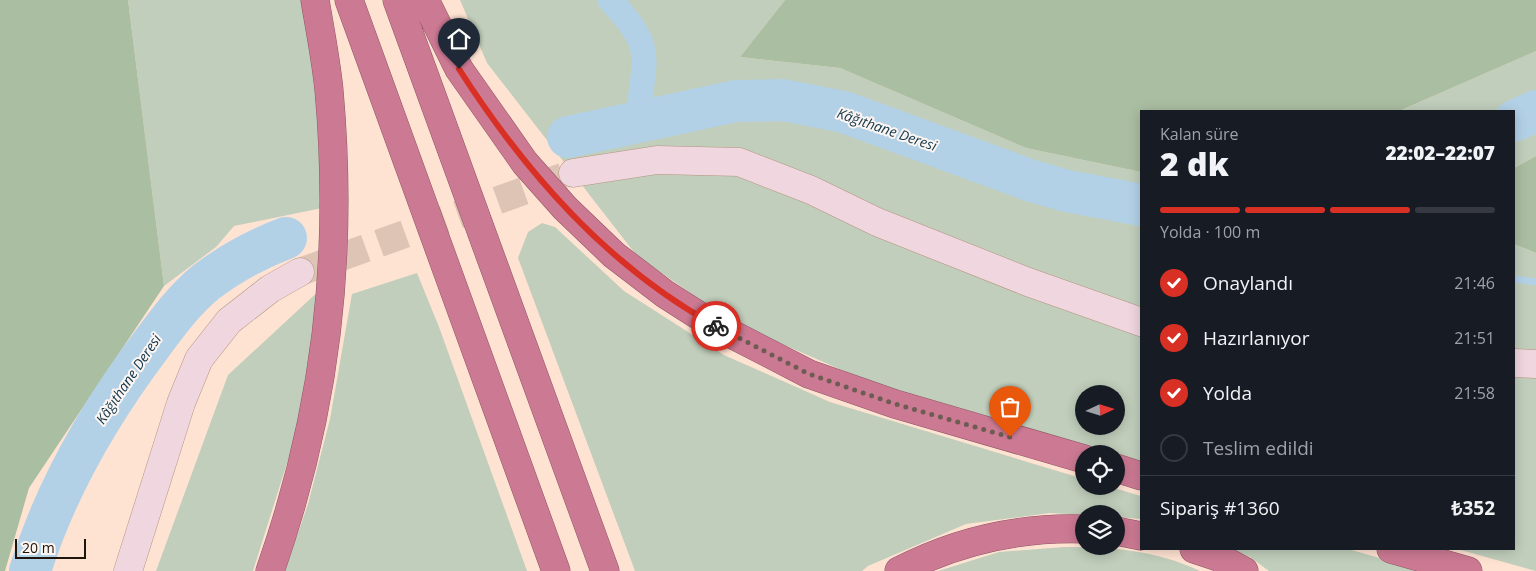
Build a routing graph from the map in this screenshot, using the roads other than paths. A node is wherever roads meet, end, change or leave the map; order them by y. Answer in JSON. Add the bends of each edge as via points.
{"nodes":[{"id":1,"x":315,"y":0,"type":"edge"},
{"id":2,"x":349,"y":0,"type":"edge"},
{"id":3,"x":397,"y":0,"type":"edge"},
{"id":4,"x":425,"y":0,"type":"edge"},
{"id":5,"x":573,"y":173,"type":"tunnel mouth"},
{"id":6,"x":300,"y":272,"type":"tunnel mouth"},
{"id":7,"x":1140,"y":322,"type":"edge"},
{"id":8,"x":1515,"y":363,"type":"edge"},
{"id":9,"x":1536,"y":364,"type":"edge"},
{"id":10,"x":1075,"y":456,"type":"edge"},
{"id":11,"x":1125,"y":471,"type":"edge"},
{"id":12,"x":1140,"y":476,"type":"edge"},
{"id":13,"x":1075,"y":529,"type":"edge"},
{"id":14,"x":1125,"y":533,"type":"edge"},
{"id":15,"x":1140,"y":536,"type":"edge"},
{"id":16,"x":1197,"y":550,"type":"edge"},
{"id":17,"x":1394,"y":550,"type":"edge"},
{"id":18,"x":128,"y":571,"type":"edge"},
{"id":19,"x":270,"y":571,"type":"edge"},
{"id":20,"x":556,"y":571,"type":"edge"},
{"id":21,"x":605,"y":571,"type":"edge"},
{"id":22,"x":899,"y":571,"type":"edge"},
{"id":23,"x":1244,"y":571,"type":"edge"},
{"id":24,"x":1468,"y":571,"type":"edge"}],
"edges":[{"from":1,"to":19,"type":"highway","via":[[329,88],[333,150],[335,209],[330,299],[322,370],[308,445]]},
{"from":2,"to":20,"type":"highway"},
{"from":3,"to":21,"type":"highway"},
{"from":4,"to":10,"type":"highway","via":[[459,69],[525,163],[614,255],[664,294],[720,328],[809,374],[895,404]]},
{"from":5,"to":7,"type":"main road","via":[[658,160],[739,162],[811,190],[877,222],[1028,282]]},
{"from":6,"to":18,"type":"main road","via":[[270,289],[229,321],[200,359],[181,403]]},
{"from":8,"to":9,"type":"main road"},
{"from":11,"to":12,"type":"highway"},
{"from":13,"to":22,"type":"highway","via":[[1000,534],[956,546]]},
{"from":14,"to":15,"type":"highway"},
{"from":16,"to":23,"type":"highway"},
{"from":17,"to":24,"type":"highway"}]}
